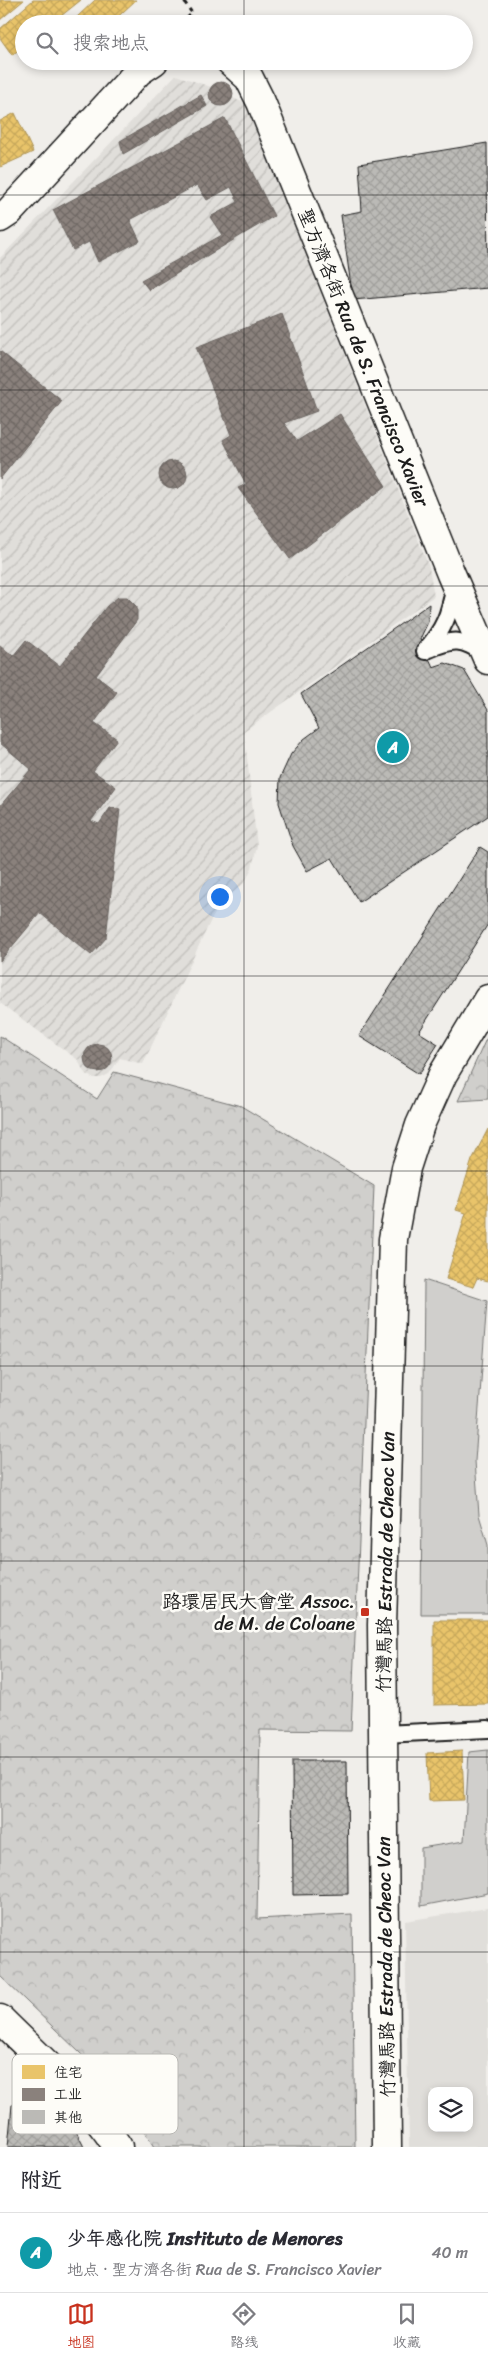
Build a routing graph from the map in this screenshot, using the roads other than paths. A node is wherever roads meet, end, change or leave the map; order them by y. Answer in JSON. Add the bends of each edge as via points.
{"nodes":[{"id":1,"x":140,"y":70,"type":"edge"},
{"id":2,"x":240,"y":70,"type":"edge"},
{"id":3,"x":0,"y":218,"type":"edge"},
{"id":4,"x":453,"y":580,"type":"junction"},
{"id":5,"x":486,"y":656,"type":"edge"},
{"id":6,"x":488,"y":999,"type":"edge"},
{"id":7,"x":488,"y":1729,"type":"edge"},
{"id":8,"x":383,"y":1734,"type":"junction"},
{"id":9,"x":0,"y":2019,"type":"edge"},
{"id":10,"x":35,"y":2054,"type":"edge"},
{"id":11,"x":110,"y":2134,"type":"edge"},
{"id":12,"x":118,"y":2147,"type":"edge"},
{"id":13,"x":387,"y":2147,"type":"edge"}],
"edges":[{"from":1,"to":3,"type":"main road"},
{"from":2,"to":4,"type":"main road","name":"聖方濟各街 Rua de S. Francisco Xavier","via":[[249,78],[261,102]]},
{"from":4,"to":5,"type":"main road","name":"聖方濟各街 Rua de S. Francisco Xavier"},
{"from":4,"to":5,"type":"lane","via":[[450,612],[444,626],[425,651],[455,641],[469,643]]},
{"from":6,"to":8,"type":"main road","name":"竹灣馬路 Estrada de Cheoc Van","via":[[443,1074],[420,1125],[406,1168],[392,1239],[382,1625]]},
{"from":7,"to":8,"type":"lane"},
{"from":8,"to":13,"type":"main road","name":"竹灣馬路 Estrada de Cheoc Van"},
{"from":9,"to":10,"type":"main road"},
{"from":11,"to":12,"type":"main road"}]}
